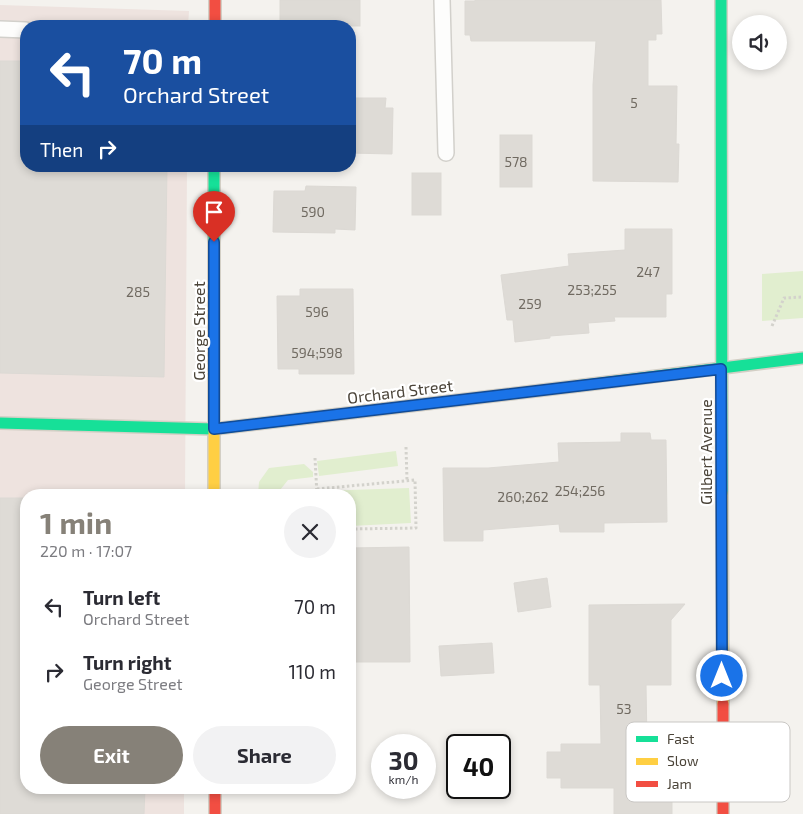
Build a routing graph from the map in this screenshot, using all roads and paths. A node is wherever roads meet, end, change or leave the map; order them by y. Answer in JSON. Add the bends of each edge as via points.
{"nodes":[{"id":1,"x":215,"y":0,"type":"edge"},
{"id":2,"x":442,"y":0,"type":"edge"},
{"id":3,"x":721,"y":0,"type":"edge"},
{"id":4,"x":215,"y":20,"type":"edge"},
{"id":5,"x":0,"y":29,"type":"edge"},
{"id":6,"x":20,"y":30,"type":"edge"},
{"id":7,"x":446,"y":153,"type":"dead end"},
{"id":8,"x":214,"y":172,"type":"edge"},
{"id":9,"x":803,"y":297,"type":"edge"},
{"id":10,"x":772,"y":326,"type":"dead end"},
{"id":11,"x":803,"y":358,"type":"edge"},
{"id":12,"x":721,"y":369,"type":"junction"},
{"id":13,"x":0,"y":423,"type":"edge"},
{"id":14,"x":214,"y":429,"type":"junction"},
{"id":15,"x":406,"y":447,"type":"dead end"},
{"id":16,"x":315,"y":458,"type":"dead end"},
{"id":17,"x":407,"y":480,"type":"junction"},
{"id":18,"x":214,"y":489,"type":"edge"},
{"id":19,"x":316,"y":489,"type":"joint"},
{"id":20,"x":356,"y":530,"type":"edge"},
{"id":21,"x":722,"y":722,"type":"edge"},
{"id":22,"x":215,"y":794,"type":"edge"},
{"id":23,"x":215,"y":814,"type":"edge"}],
"edges":[{"from":1,"to":4,"type":"main road"},
{"from":2,"to":7,"type":"lane"},
{"from":3,"to":12,"type":"main road","name":"Gilbert Avenue"},
{"from":5,"to":6,"type":"lane"},
{"from":8,"to":14,"type":"main road","name":"George Street"},
{"from":9,"to":10,"type":"path","via":[[784,298]]},
{"from":11,"to":12,"type":"main road","name":"Orchard Street"},
{"from":12,"to":14,"type":"main road","name":"Orchard Street"},
{"from":12,"to":21,"type":"main road","name":"Gilbert Avenue"},
{"from":13,"to":14,"type":"main road","name":"Orchard Street"},
{"from":14,"to":18,"type":"main road","name":"George Street"},
{"from":15,"to":17,"type":"path"},
{"from":16,"to":19,"type":"path"},
{"from":17,"to":19,"type":"path"},
{"from":17,"to":20,"type":"path","via":[[415,480],[416,528]]},
{"from":22,"to":23,"type":"main road"}]}
